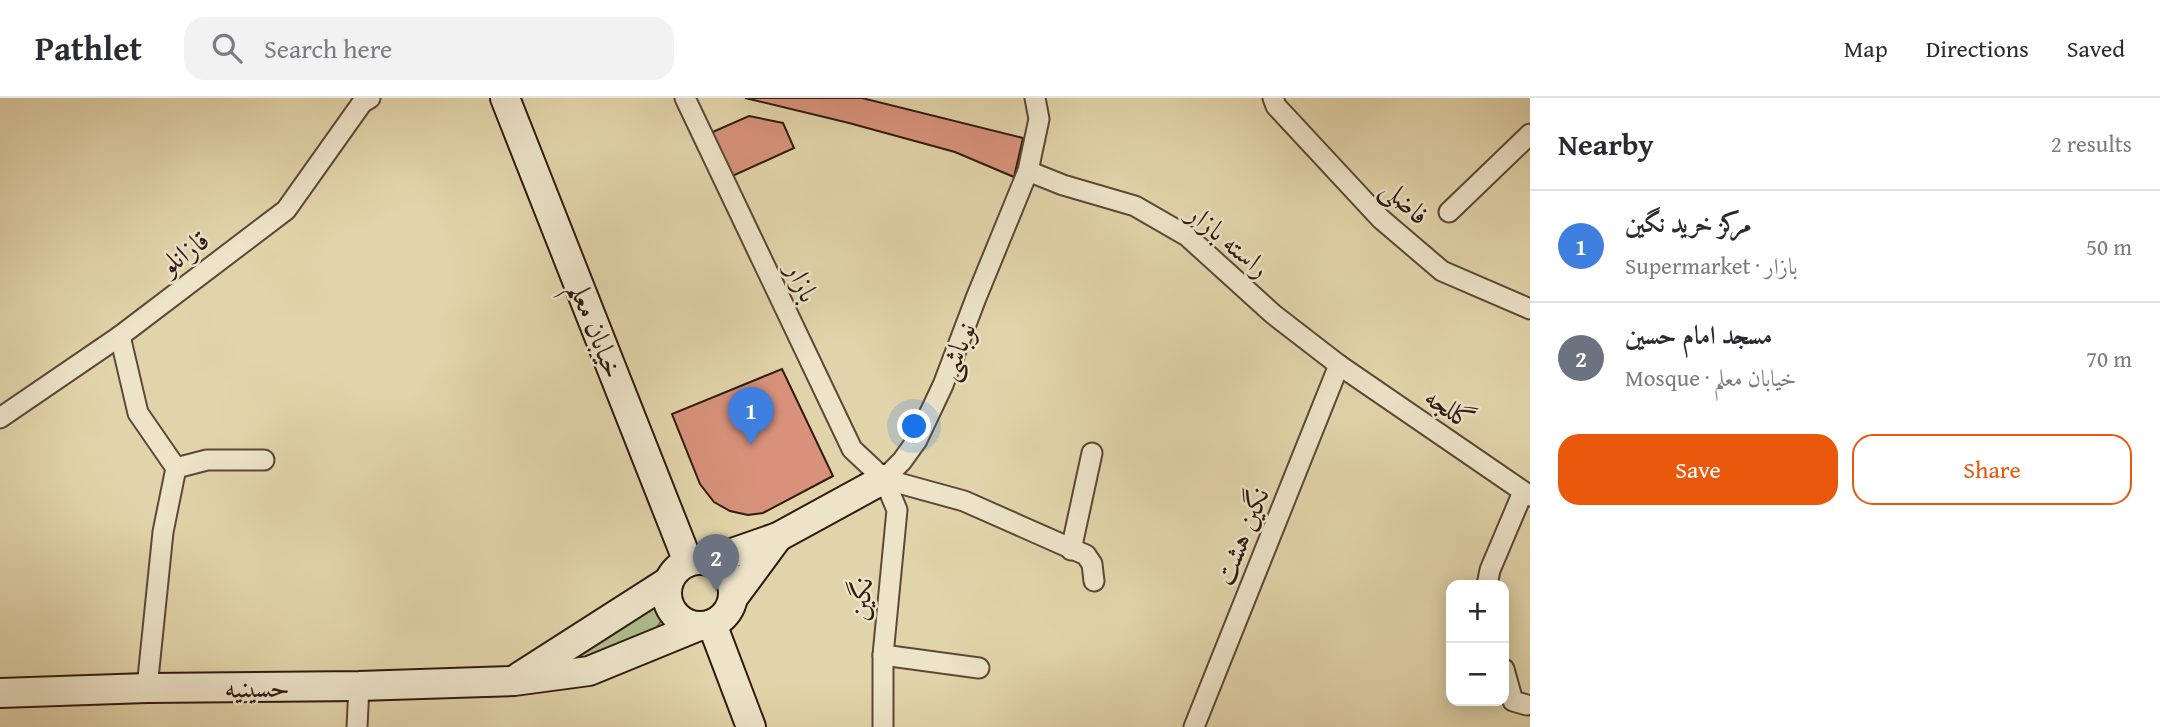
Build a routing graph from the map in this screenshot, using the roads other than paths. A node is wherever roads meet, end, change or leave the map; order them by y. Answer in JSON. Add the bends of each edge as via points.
{"nodes":[{"id":1,"x":370,"y":98,"type":"edge"},
{"id":2,"x":505,"y":98,"type":"edge"},
{"id":3,"x":685,"y":98,"type":"edge"},
{"id":4,"x":1035,"y":98,"type":"edge"},
{"id":5,"x":1273,"y":98,"type":"edge"},
{"id":6,"x":1530,"y":134,"type":"edge"},
{"id":7,"x":1028,"y":171,"type":"junction"},
{"id":8,"x":1448,"y":212,"type":"dead end"},
{"id":9,"x":1530,"y":309,"type":"edge"},
{"id":10,"x":120,"y":336,"type":"junction"},
{"id":11,"x":1339,"y":365,"type":"junction"},
{"id":12,"x":0,"y":418,"type":"edge"},
{"id":13,"x":1092,"y":453,"type":"dead end"},
{"id":14,"x":264,"y":460,"type":"dead end"},
{"id":15,"x":176,"y":468,"type":"junction"},
{"id":16,"x":884,"y":480,"type":"junction"},
{"id":17,"x":1527,"y":494,"type":"edge"},
{"id":18,"x":778,"y":537,"type":"junction"},
{"id":19,"x":1071,"y":550,"type":"junction"},
{"id":20,"x":689,"y":568,"type":"junction"},
{"id":21,"x":1488,"y":580,"type":"edge"},
{"id":22,"x":1094,"y":581,"type":"dead end"},
{"id":23,"x":733,"y":598,"type":"junction"},
{"id":24,"x":705,"y":625,"type":"junction"},
{"id":25,"x":883,"y":655,"type":"junction"},
{"id":26,"x":979,"y":668,"type":"dead end"},
{"id":27,"x":514,"y":681,"type":"junction"},
{"id":28,"x":359,"y":686,"type":"junction"},
{"id":29,"x":1509,"y":687,"type":"edge"},
{"id":30,"x":147,"y":688,"type":"junction"},
{"id":31,"x":0,"y":693,"type":"edge"},
{"id":32,"x":1527,"y":705,"type":"dead end"},
{"id":33,"x":357,"y":727,"type":"edge"},
{"id":34,"x":751,"y":727,"type":"edge"},
{"id":35,"x":883,"y":727,"type":"edge"},
{"id":36,"x":1194,"y":727,"type":"edge"}],
"edges":[{"from":1,"to":10,"type":"street","name":"قازانلو","via":[[286,210]]},
{"from":2,"to":20,"type":"street","name":"خیابان معلم"},
{"from":3,"to":16,"type":"street","name":"بازار","via":[[852,449]]},
{"from":4,"to":7,"type":"street","name":"نوباشی","via":[[1039,119]]},
{"from":5,"to":9,"type":"street","name":"فاضلی","via":[[1381,219],[1443,271]]},
{"from":6,"to":8,"type":"street"},
{"from":7,"to":11,"type":"street","name":"راسته بازار","via":[[1135,206],[1187,236],[1273,314]]},
{"from":7,"to":16,"type":"street","name":"نوباشی","via":[[943,385],[917,440]]},
{"from":10,"to":12,"type":"street","name":"قازانلو"},
{"from":10,"to":15,"type":"street","via":[[138,414]]},
{"from":11,"to":17,"type":"street","name":"گللجه"},
{"from":11,"to":36,"type":"street","name":"نگین هشت"},
{"from":13,"to":19,"type":"street"},
{"from":14,"to":15,"type":"street","via":[[207,460]]},
{"from":15,"to":30,"type":"street","via":[[163,532]]},
{"from":16,"to":18,"type":"street","name":"نوباشی"},
{"from":16,"to":19,"type":"street","via":[[964,501]]},
{"from":16,"to":25,"type":"street","name":"نگین","via":[[897,510]]},
{"from":17,"to":21,"type":"street"},
{"from":18,"to":20,"type":"street","name":"نوباشی"},
{"from":18,"to":23,"type":"street"},
{"from":19,"to":22,"type":"street","via":[[1086,555]]},
{"from":20,"to":23,"type":"street","via":[[722,567],[733,584]]},
{"from":20,"to":24,"type":"street","via":[[667,595],[674,614],[685,623]]},
{"from":20,"to":27,"type":"street","name":"نوباشی"},
{"from":23,"to":24,"type":"street","via":[[729,611]]},
{"from":24,"to":27,"type":"street","name":"حسینیه","via":[[589,671]]},
{"from":24,"to":34,"type":"street"},
{"from":25,"to":26,"type":"street"},
{"from":25,"to":35,"type":"street","name":"نگین"},
{"from":27,"to":28,"type":"street","name":"حسینیه"},
{"from":28,"to":30,"type":"street","name":"حسینیه"},
{"from":28,"to":33,"type":"street"},
{"from":29,"to":32,"type":"street","via":[[1513,701]]},
{"from":30,"to":31,"type":"street","name":"حسینیه"}]}
